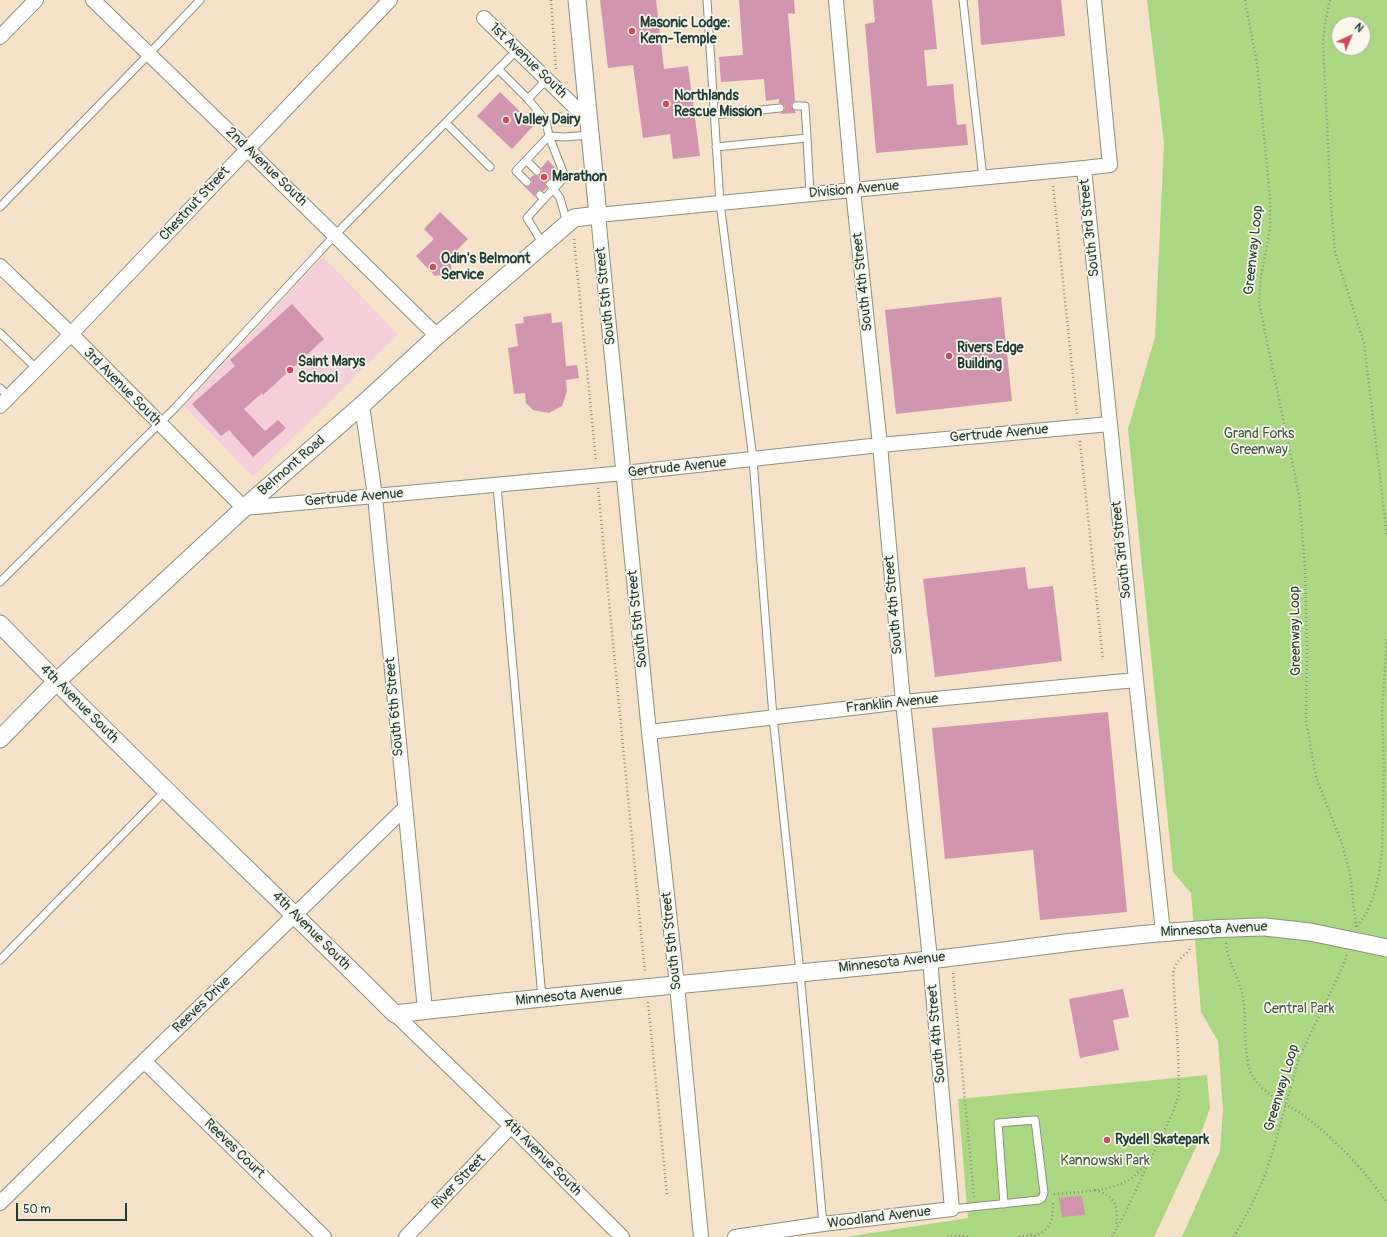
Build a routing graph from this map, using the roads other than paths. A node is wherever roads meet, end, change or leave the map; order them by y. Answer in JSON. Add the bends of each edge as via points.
{"nodes":[{"id":1,"x":36,"y":0,"type":"edge"},
{"id":2,"x":93,"y":0,"type":"edge"},
{"id":3,"x":200,"y":0,"type":"edge"},
{"id":4,"x":390,"y":0,"type":"edge"},
{"id":5,"x":577,"y":0,"type":"edge"},
{"id":6,"x":707,"y":0,"type":"edge"},
{"id":7,"x":836,"y":0,"type":"edge"},
{"id":8,"x":963,"y":0,"type":"edge"},
{"id":9,"x":1094,"y":0,"type":"edge"},
{"id":10,"x":484,"y":18,"type":"dead end"},
{"id":11,"x":0,"y":37,"type":"edge"},
{"id":12,"x":517,"y":50,"type":"junction"},
{"id":13,"x":149,"y":54,"type":"junction"},
{"id":14,"x":498,"y":69,"type":"junction"},
{"id":15,"x":547,"y":80,"type":"junction"},
{"id":16,"x":528,"y":99,"type":"junction"},
{"id":17,"x":796,"y":106,"type":"dead end"},
{"id":18,"x":780,"y":108,"type":"dead end"},
{"id":19,"x":714,"y":115,"type":"junction"},
{"id":20,"x":446,"y":123,"type":"junction"},
{"id":21,"x":589,"y":127,"type":"junction"},
{"id":22,"x":549,"y":136,"type":"junction"},
{"id":23,"x":807,"y":138,"type":"junction"},
{"id":24,"x":716,"y":147,"type":"junction"},
{"id":25,"x":247,"y":148,"type":"junction"},
{"id":26,"x":526,"y":160,"type":"junction"},
{"id":27,"x":490,"y":167,"type":"dead end"},
{"id":28,"x":1084,"y":168,"type":"junction"},
{"id":29,"x":537,"y":171,"type":"dead end"},
{"id":30,"x":983,"y":178,"type":"junction"},
{"id":31,"x":527,"y":182,"type":"dead end"},
{"id":32,"x":552,"y":186,"type":"junction"},
{"id":33,"x":853,"y":190,"type":"junction"},
{"id":34,"x":810,"y":194,"type":"junction"},
{"id":35,"x":720,"y":203,"type":"junction"},
{"id":36,"x":0,"y":206,"type":"edge"},
{"id":37,"x":598,"y":215,"type":"junction"},
{"id":38,"x":570,"y":221,"type":"junction"},
{"id":39,"x":335,"y":235,"type":"junction"},
{"id":40,"x":543,"y":244,"type":"junction"},
{"id":41,"x":0,"y":266,"type":"edge"},
{"id":42,"x":0,"y":333,"type":"edge"},
{"id":43,"x":71,"y":334,"type":"junction"},
{"id":44,"x":438,"y":336,"type":"junction"},
{"id":45,"x":37,"y":369,"type":"junction"},
{"id":46,"x":3,"y":397,"type":"edge"},
{"id":47,"x":362,"y":405,"type":"junction"},
{"id":48,"x":159,"y":424,"type":"junction"},
{"id":49,"x":1110,"y":424,"type":"junction"},
{"id":50,"x":880,"y":445,"type":"junction"},
{"id":51,"x":753,"y":459,"type":"junction"},
{"id":52,"x":624,"y":473,"type":"junction"},
{"id":53,"x":497,"y":485,"type":"junction"},
{"id":54,"x":375,"y":496,"type":"junction"},
{"id":55,"x":244,"y":508,"type":"junction"},
{"id":56,"x":0,"y":582,"type":"edge"},
{"id":57,"x":0,"y":624,"type":"edge"},
{"id":58,"x":1136,"y":680,"type":"junction"},
{"id":59,"x":56,"y":682,"type":"junction"},
{"id":60,"x":903,"y":702,"type":"junction"},
{"id":61,"x":773,"y":717,"type":"junction"},
{"id":62,"x":649,"y":732,"type":"junction"},
{"id":63,"x":0,"y":739,"type":"edge"},
{"id":64,"x":166,"y":789,"type":"junction"},
{"id":65,"x":405,"y":808,"type":"junction"},
{"id":66,"x":295,"y":914,"type":"junction"},
{"id":67,"x":1163,"y":932,"type":"junction"},
{"id":68,"x":1387,"y":948,"type":"edge"},
{"id":69,"x":930,"y":959,"type":"junction"},
{"id":70,"x":0,"y":960,"type":"edge"},
{"id":71,"x":800,"y":972,"type":"junction"},
{"id":72,"x":676,"y":985,"type":"junction"},
{"id":73,"x":542,"y":998,"type":"junction"},
{"id":74,"x":425,"y":1010,"type":"junction"},
{"id":75,"x":395,"y":1014,"type":"junction"},
{"id":76,"x":144,"y":1061,"type":"junction"},
{"id":77,"x":512,"y":1126,"type":"junction"},
{"id":78,"x":0,"y":1203,"type":"edge"},
{"id":79,"x":1004,"y":1204,"type":"junction"},
{"id":80,"x":952,"y":1209,"type":"junction"},
{"id":81,"x":823,"y":1224,"type":"junction"},
{"id":82,"x":324,"y":1237,"type":"edge"},
{"id":83,"x":406,"y":1237,"type":"edge"},
{"id":84,"x":622,"y":1237,"type":"edge"},
{"id":85,"x":701,"y":1237,"type":"edge"},
{"id":86,"x":735,"y":1237,"type":"edge"}],
"edges":[{"from":1,"to":11,"type":"street"},
{"from":2,"to":13,"type":"street","name":"2nd Avenue South"},
{"from":3,"to":13,"type":"lane"},
{"from":4,"to":25,"type":"street","name":"Chestnut Street"},
{"from":5,"to":21,"type":"street","name":"South 5th Street"},
{"from":6,"to":19,"type":"lane"},
{"from":7,"to":33,"type":"street","name":"South 4th Street"},
{"from":8,"to":30,"type":"lane"},
{"from":9,"to":28,"type":"street","name":"Division Avenue","via":[[1110,165]]},
{"from":10,"to":12,"type":"street","name":"1st Avenue South"},
{"from":12,"to":14,"type":"lane"},
{"from":12,"to":15,"type":"street","name":"1st Avenue South"},
{"from":13,"to":25,"type":"street","name":"2nd Avenue South"},
{"from":13,"to":36,"type":"lane"},
{"from":14,"to":16,"type":"lane"},
{"from":14,"to":20,"type":"lane"},
{"from":15,"to":16,"type":"lane"},
{"from":15,"to":21,"type":"street","name":"1st Avenue South"},
{"from":16,"to":22,"type":"lane","via":[[546,121]]},
{"from":17,"to":23,"type":"lane","via":[[805,106]]},
{"from":18,"to":19,"type":"lane"},
{"from":19,"to":24,"type":"lane"},
{"from":20,"to":27,"type":"lane"},
{"from":20,"to":39,"type":"lane"},
{"from":21,"to":22,"type":"lane","via":[[564,137]]},
{"from":21,"to":37,"type":"street","name":"South 5th Street"},
{"from":22,"to":26,"type":"lane"},
{"from":22,"to":32,"type":"lane","via":[[564,178]]},
{"from":23,"to":24,"type":"lane"},
{"from":23,"to":34,"type":"lane"},
{"from":24,"to":35,"type":"lane"},
{"from":25,"to":39,"type":"street","name":"2nd Avenue South"},
{"from":25,"to":43,"type":"street","name":"Chestnut Street"},
{"from":26,"to":29,"type":"lane"},
{"from":26,"to":31,"type":"lane","via":[[516,171]]},
{"from":28,"to":30,"type":"street","name":"Division Avenue"},
{"from":28,"to":49,"type":"street","name":"South 3rd Street"},
{"from":30,"to":33,"type":"street","name":"Division Avenue"},
{"from":32,"to":38,"type":"lane"},
{"from":32,"to":40,"type":"lane","via":[[527,218]]},
{"from":33,"to":34,"type":"street","name":"Division Avenue"},
{"from":33,"to":50,"type":"street","name":"South 4th Street"},
{"from":34,"to":35,"type":"street","name":"Division Avenue"},
{"from":35,"to":37,"type":"street","name":"Division Avenue"},
{"from":35,"to":51,"type":"lane"},
{"from":37,"to":38,"type":"street","via":[[574,218]]},
{"from":37,"to":52,"type":"street","name":"South 5th Street"},
{"from":38,"to":40,"type":"street","name":"Belmont Road"},
{"from":39,"to":44,"type":"street","name":"2nd Avenue South"},
{"from":39,"to":48,"type":"lane"},
{"from":40,"to":44,"type":"street","name":"Belmont Road"},
{"from":41,"to":43,"type":"street","name":"3rd Avenue South"},
{"from":42,"to":45,"type":"lane"},
{"from":43,"to":45,"type":"street","name":"Chestnut Street"},
{"from":43,"to":48,"type":"street","name":"3rd Avenue South"},
{"from":44,"to":47,"type":"street","name":"Belmont Road"},
{"from":45,"to":46,"type":"street","name":"Chestnut Street"},
{"from":47,"to":54,"type":"street","name":"South 6th Street"},
{"from":47,"to":55,"type":"street","name":"Belmont Road"},
{"from":48,"to":55,"type":"street","name":"3rd Avenue South"},
{"from":48,"to":56,"type":"lane"},
{"from":49,"to":50,"type":"street","name":"Gertrude Avenue"},
{"from":49,"to":58,"type":"street","name":"South 3rd Street"},
{"from":50,"to":51,"type":"street","name":"Gertrude Avenue"},
{"from":50,"to":60,"type":"street","name":"South 4th Street"},
{"from":51,"to":52,"type":"street","name":"Gertrude Avenue"},
{"from":51,"to":61,"type":"lane"},
{"from":52,"to":53,"type":"street","name":"Gertrude Avenue"},
{"from":52,"to":62,"type":"street","name":"South 5th Street"},
{"from":53,"to":54,"type":"street","name":"Gertrude Avenue"},
{"from":53,"to":73,"type":"lane"},
{"from":54,"to":55,"type":"street","name":"Gertrude Avenue"},
{"from":54,"to":65,"type":"street","name":"South 6th Street"},
{"from":55,"to":59,"type":"street","name":"Belmont Road"},
{"from":57,"to":59,"type":"street","name":"4th Avenue South"},
{"from":58,"to":60,"type":"street","name":"Franklin Avenue"},
{"from":58,"to":67,"type":"street","name":"South 3rd Street"},
{"from":59,"to":63,"type":"street","name":"Belmont Road"},
{"from":59,"to":64,"type":"street","name":"4th Avenue South"},
{"from":60,"to":61,"type":"street","name":"Franklin Avenue"},
{"from":60,"to":69,"type":"street","name":"South 4th Street"},
{"from":61,"to":62,"type":"street","name":"Franklin Avenue"},
{"from":61,"to":71,"type":"lane"},
{"from":62,"to":72,"type":"street","name":"South 5th Street"},
{"from":64,"to":66,"type":"street","name":"4th Avenue South"},
{"from":64,"to":70,"type":"lane"},
{"from":65,"to":66,"type":"street","name":"Reeves Drive"},
{"from":65,"to":74,"type":"street","name":"South 6th Street"},
{"from":66,"to":75,"type":"street","name":"4th Avenue South"},
{"from":66,"to":76,"type":"street","name":"Reeves Drive"},
{"from":67,"to":68,"type":"street","name":"Minnesota Avenue","bridge":true,"via":[[1265,927],[1310,932]]},
{"from":67,"to":69,"type":"street","name":"Minnesota Avenue"},
{"from":69,"to":71,"type":"street","name":"Minnesota Avenue"},
{"from":69,"to":80,"type":"street","name":"South 4th Street"},
{"from":71,"to":72,"type":"street","name":"Minnesota Avenue"},
{"from":71,"to":81,"type":"lane"},
{"from":72,"to":73,"type":"street","name":"Minnesota Avenue"},
{"from":72,"to":85,"type":"street","name":"South 5th Street"},
{"from":73,"to":74,"type":"street","name":"Minnesota Avenue"},
{"from":74,"to":75,"type":"street","name":"Minnesota Avenue"},
{"from":75,"to":77,"type":"street","name":"4th Avenue South"},
{"from":76,"to":78,"type":"street","name":"Reeves Drive"},
{"from":76,"to":82,"type":"street","name":"Reeves Court"},
{"from":77,"to":83,"type":"street","name":"River Street"},
{"from":77,"to":84,"type":"street","name":"4th Avenue South"},
{"from":79,"to":79,"type":"lane","via":[[1039,1200],[1044,1193],[1035,1120],[998,1123]]},
{"from":79,"to":80,"type":"lane"},
{"from":80,"to":81,"type":"street","name":"Woodland Avenue"},
{"from":81,"to":86,"type":"street","name":"Woodland Avenue"}]}
